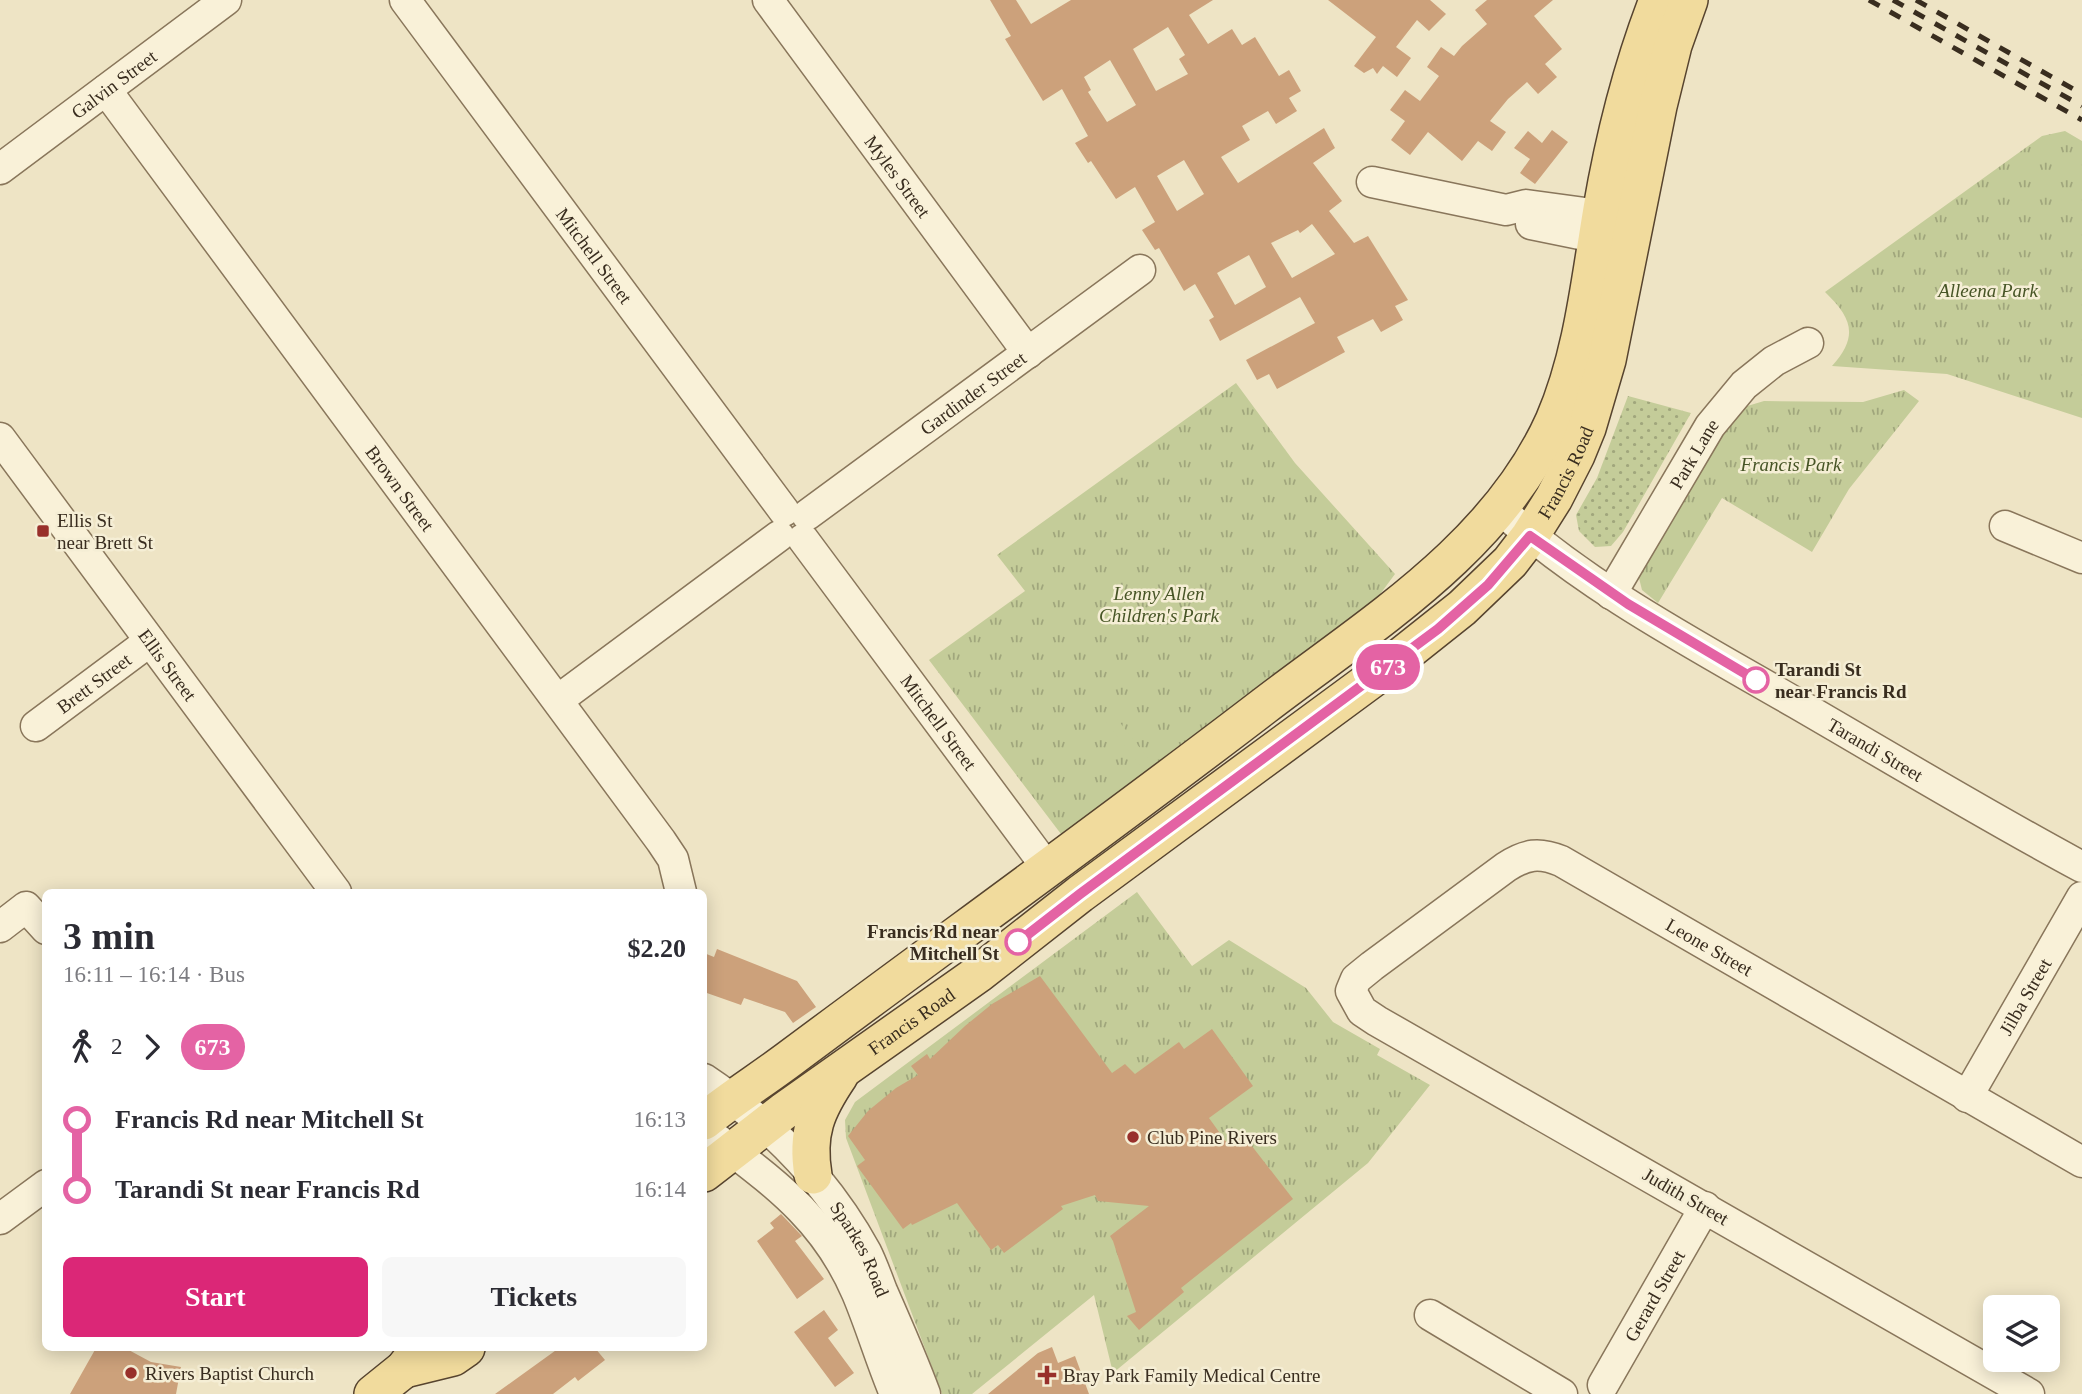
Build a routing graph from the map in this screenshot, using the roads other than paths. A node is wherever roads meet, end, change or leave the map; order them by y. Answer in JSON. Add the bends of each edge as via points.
{"nodes":[{"id":1,"x":226,"y":0,"type":"edge"},
{"id":2,"x":405,"y":0,"type":"edge"},
{"id":3,"x":768,"y":0,"type":"edge"},
{"id":4,"x":1658,"y":0,"type":"edge"},
{"id":5,"x":1689,"y":0,"type":"edge"},
{"id":6,"x":106,"y":90,"type":"junction"},
{"id":7,"x":0,"y":169,"type":"edge"},
{"id":8,"x":1372,"y":183,"type":"dead end"},
{"id":9,"x":1616,"y":229,"type":"junction"},
{"id":10,"x":1140,"y":270,"type":"dead end"},
{"id":11,"x":1808,"y":343,"type":"dead end"},
{"id":12,"x":1028,"y":353,"type":"junction"},
{"id":13,"x":0,"y":438,"type":"edge"},
{"id":14,"x":1499,"y":508,"type":"junction"},
{"id":15,"x":793,"y":525,"type":"junction"},
{"id":16,"x":2006,"y":526,"type":"dead end"},
{"id":17,"x":1530,"y":536,"type":"junction"},
{"id":18,"x":2082,"y":558,"type":"edge"},
{"id":19,"x":1612,"y":594,"type":"junction"},
{"id":20,"x":150,"y":641,"type":"junction"},
{"id":21,"x":558,"y":700,"type":"junction"},
{"id":22,"x":36,"y":726,"type":"dead end"},
{"id":23,"x":2082,"y":867,"type":"edge"},
{"id":24,"x":1048,"y":869,"type":"junction"},
{"id":25,"x":334,"y":889,"type":"edge"},
{"id":26,"x":680,"y":889,"type":"edge"},
{"id":27,"x":2082,"y":897,"type":"edge"},
{"id":28,"x":42,"y":925,"type":"edge"},
{"id":29,"x":0,"y":927,"type":"edge"},
{"id":30,"x":1351,"y":991,"type":"joint"},
{"id":31,"x":846,"y":1067,"type":"junction"},
{"id":32,"x":1967,"y":1097,"type":"junction"},
{"id":33,"x":713,"y":1099,"type":"edge"},
{"id":34,"x":765,"y":1125,"type":"junction"},
{"id":35,"x":713,"y":1151,"type":"edge"},
{"id":36,"x":2082,"y":1162,"type":"edge"},
{"id":37,"x":813,"y":1175,"type":"junction"},
{"id":38,"x":42,"y":1188,"type":"edge"},
{"id":39,"x":1704,"y":1207,"type":"junction"},
{"id":40,"x":0,"y":1219,"type":"edge"},
{"id":41,"x":1430,"y":1315,"type":"dead end"},
{"id":42,"x":462,"y":1351,"type":"edge"},
{"id":43,"x":412,"y":1358,"type":"edge"},
{"id":44,"x":890,"y":1382,"type":"edge"},
{"id":45,"x":1607,"y":1389,"type":"edge"},
{"id":46,"x":373,"y":1394,"type":"edge"},
{"id":47,"x":868,"y":1394,"type":"edge"},
{"id":48,"x":925,"y":1394,"type":"edge"},
{"id":49,"x":1562,"y":1394,"type":"edge"},
{"id":50,"x":2029,"y":1394,"type":"edge"}],
"edges":[{"from":1,"to":6,"type":"street","name":"Galvin Street"},
{"from":2,"to":15,"type":"street","name":"Mitchell Street"},
{"from":3,"to":12,"type":"street","name":"Myles Street"},
{"from":4,"to":9,"type":"main road","name":"Francis Road","via":[[1630,87]]},
{"from":5,"to":9,"type":"main road","name":"Francis Road"},
{"from":6,"to":7,"type":"street","name":"Galvin Street"},
{"from":6,"to":21,"type":"street","name":"Brown Street"},
{"from":8,"to":9,"type":"street","via":[[1506,210],[1522,222]]},
{"from":9,"to":14,"type":"main road","name":"Francis Road","via":[[1554,420]]},
{"from":9,"to":17,"type":"main road","name":"Francis Road","via":[[1607,360],[1576,455]]},
{"from":10,"to":12,"type":"street","name":"Gardinder Street"},
{"from":11,"to":19,"type":"street","name":"Park Lane","via":[[1774,361],[1744,385],[1710,426]]},
{"from":12,"to":15,"type":"street","name":"Gardinder Street"},
{"from":13,"to":20,"type":"street","name":"Ellis Street"},
{"from":14,"to":17,"type":"street","name":"Tarandi Street"},
{"from":14,"to":24,"type":"main road","name":"Francis Road","via":[[1403,601]]},
{"from":15,"to":21,"type":"street","name":"Gardinder Street"},
{"from":15,"to":24,"type":"street","name":"Mitchell Street"},
{"from":16,"to":18,"type":"street"},
{"from":17,"to":19,"type":"street","name":"Tarandi Street"},
{"from":17,"to":31,"type":"main road","name":"Francis Road","via":[[1488,585],[1438,629],[978,974]]},
{"from":19,"to":23,"type":"street","name":"Tarandi Street"},
{"from":20,"to":22,"type":"street","name":"Brett Street"},
{"from":20,"to":25,"type":"street","name":"Ellis Street"},
{"from":21,"to":26,"type":"street","name":"Brown Street","via":[[673,859]]},
{"from":24,"to":33,"type":"main road","name":"Francis Road","via":[[790,1059]]},
{"from":27,"to":32,"type":"street","name":"Jilba Street"},
{"from":28,"to":29,"type":"street","via":[[26,907]]},
{"from":30,"to":32,"type":"street","name":"Leone Street","via":[[1356,979],[1372,966],[1506,867],[1534,854],[1546,855]]},
{"from":30,"to":39,"type":"street","name":"Judith Street","via":[[1362,1011],[1377,1021]]},
{"from":31,"to":34,"type":"main road","name":"Francis Road"},
{"from":31,"to":37,"type":"main road","via":[[813,1126]]},
{"from":32,"to":36,"type":"street","name":"Leone Street"},
{"from":33,"to":34,"type":"street"},
{"from":34,"to":35,"type":"main road","name":"Francis Road"},
{"from":34,"to":37,"type":"street","name":"Sparkes Road"},
{"from":35,"to":44,"type":"street","name":"Sparkes Road","via":[[758,1169],[810,1218],[856,1292]]},
{"from":37,"to":48,"type":"street","name":"Sparkes Road","via":[[867,1253]]},
{"from":38,"to":40,"type":"street"},
{"from":39,"to":45,"type":"street","name":"Gerard Street"},
{"from":39,"to":50,"type":"street","name":"Judith Street"},
{"from":41,"to":49,"type":"street"},
{"from":42,"to":43,"type":"main road","via":[[453,1357]]},
{"from":43,"to":46,"type":"main road"},
{"from":44,"to":47,"type":"street"},
{"from":45,"to":49,"type":"street","via":[[1588,1380],[1573,1383]]}]}
